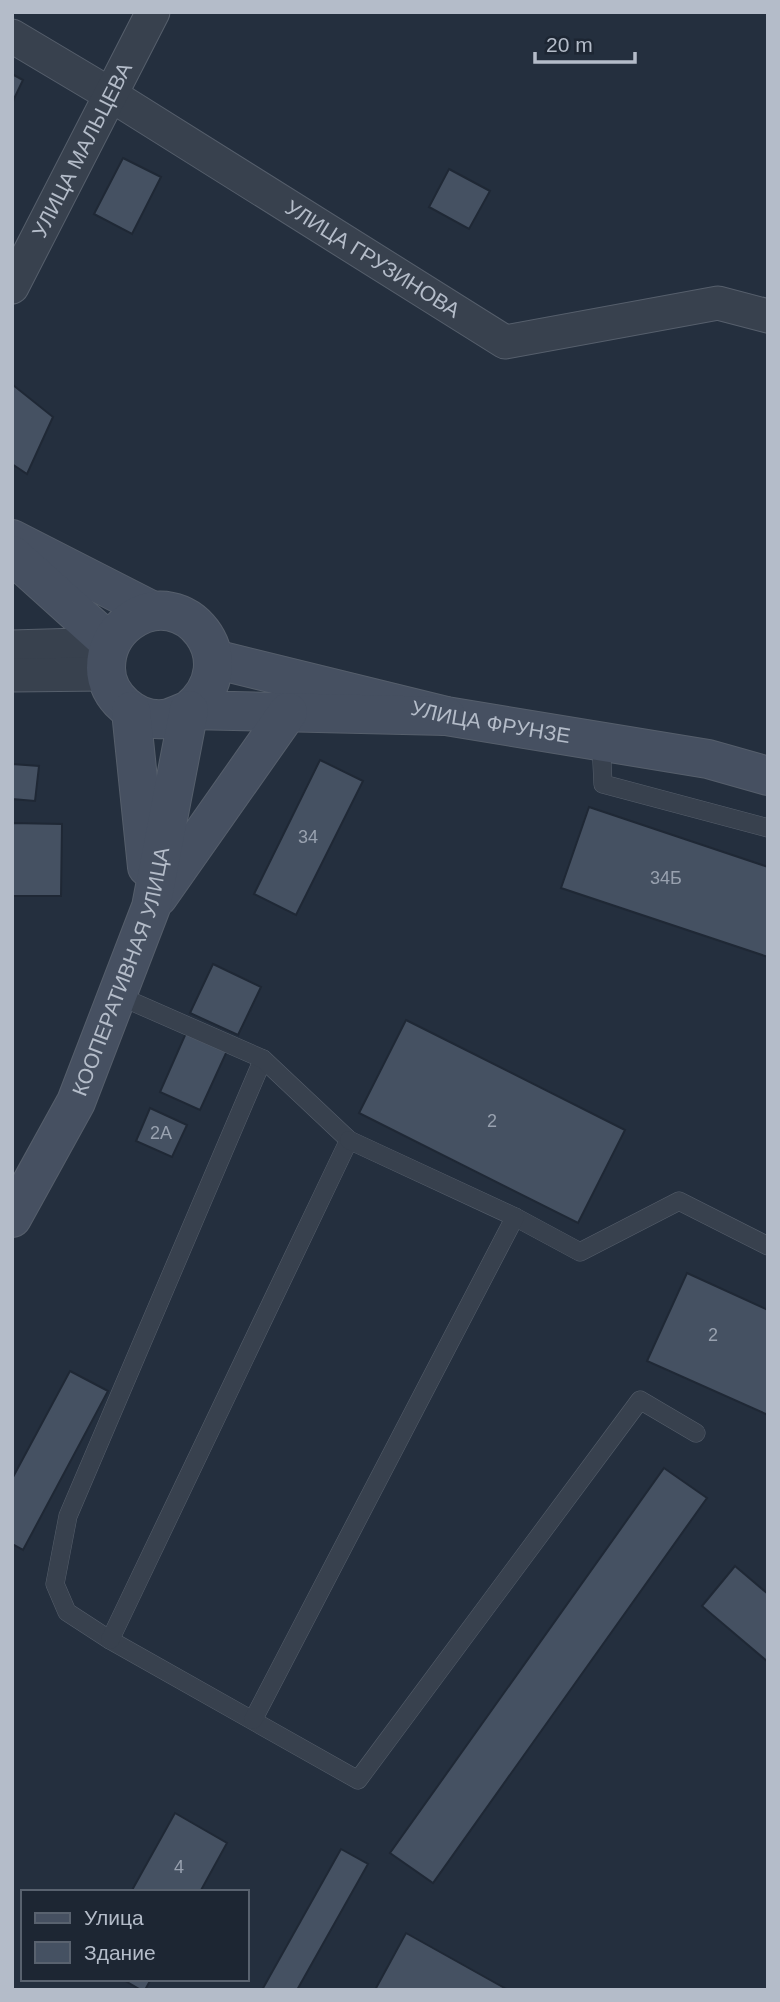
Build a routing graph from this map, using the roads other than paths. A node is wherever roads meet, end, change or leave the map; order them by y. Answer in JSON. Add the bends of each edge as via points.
{"nodes":[{"id":1,"x":153,"y":12,"type":"edge"},
{"id":2,"x":12,"y":36,"type":"edge"},
{"id":3,"x":111,"y":95,"type":"junction"},
{"id":4,"x":12,"y":287,"type":"edge"},
{"id":5,"x":768,"y":316,"type":"edge"},
{"id":6,"x":12,"y":538,"type":"edge"},
{"id":7,"x":12,"y":555,"type":"edge"},
{"id":8,"x":123,"y":639,"type":"junction"},
{"id":9,"x":12,"y":647,"type":"edge"},
{"id":10,"x":214,"y":659,"type":"junction"},
{"id":11,"x":12,"y":675,"type":"edge"},
{"id":12,"x":189,"y":710,"type":"junction"},
{"id":13,"x":131,"y":711,"type":"junction"},
{"id":14,"x":288,"y":712,"type":"junction"},
{"id":15,"x":446,"y":716,"type":"junction"},
{"id":16,"x":601,"y":742,"type":"junction"},
{"id":17,"x":768,"y":776,"type":"edge"},
{"id":18,"x":768,"y":828,"type":"edge"},
{"id":19,"x":150,"y":907,"type":"junction"},
{"id":20,"x":117,"y":995,"type":"junction"},
{"id":21,"x":263,"y":1059,"type":"junction"},
{"id":22,"x":349,"y":1140,"type":"junction"},
{"id":23,"x":515,"y":1217,"type":"junction"},
{"id":24,"x":12,"y":1218,"type":"edge"},
{"id":25,"x":768,"y":1246,"type":"edge"},
{"id":26,"x":696,"y":1433,"type":"dead end"},
{"id":27,"x":110,"y":1640,"type":"junction"},
{"id":28,"x":253,"y":1720,"type":"junction"}],
"edges":[{"from":1,"to":3,"type":"street","name":"УЛИЦА МАЛЬЦЕВА"},
{"from":2,"to":3,"type":"street","name":"УЛИЦА ГРУЗИНОВА"},
{"from":3,"to":4,"type":"street","name":"УЛИЦА МАЛЬЦЕВА"},
{"from":3,"to":5,"type":"street","name":"УЛИЦА ГРУЗИНОВА","via":[[505,342],[718,303]]},
{"from":6,"to":8,"type":"main road"},
{"from":7,"to":8,"type":"main road"},
{"from":8,"to":9,"type":"street"},
{"from":8,"to":10,"type":"main road","via":[[170,612],[200,628]]},
{"from":8,"to":11,"type":"street"},
{"from":8,"to":13,"type":"main road","via":[[111,688]]},
{"from":10,"to":12,"type":"main road","via":[[209,688]]},
{"from":10,"to":15,"type":"main road","name":"УЛИЦА ФРУНЗЕ"},
{"from":12,"to":13,"type":"main road","via":[[164,719]]},
{"from":12,"to":14,"type":"main road"},
{"from":12,"to":19,"type":"main road","name":"КООПЕРАТИВНАЯ УЛИЦА"},
{"from":13,"to":19,"type":"main road"},
{"from":14,"to":15,"type":"main road"},
{"from":14,"to":19,"type":"main road"},
{"from":15,"to":16,"type":"main road","name":"УЛИЦА ФРУНЗЕ"},
{"from":16,"to":17,"type":"main road","name":"УЛИЦА ФРУНЗЕ","via":[[708,759]]},
{"from":16,"to":18,"type":"lane","via":[[603,785]]},
{"from":19,"to":20,"type":"main road","name":"КООПЕРАТИВНАЯ УЛИЦА"},
{"from":20,"to":21,"type":"lane"},
{"from":20,"to":24,"type":"main road","name":"КООПЕРАТИВНАЯ УЛИЦА","via":[[76,1102]]},
{"from":21,"to":22,"type":"lane"},
{"from":21,"to":27,"type":"lane","via":[[68,1516],[55,1584],[66,1612]]},
{"from":22,"to":23,"type":"lane"},
{"from":22,"to":27,"type":"lane"},
{"from":23,"to":25,"type":"lane","via":[[580,1252],[679,1201]]},
{"from":23,"to":28,"type":"lane"},
{"from":26,"to":28,"type":"lane","via":[[640,1400],[358,1780]]},
{"from":27,"to":28,"type":"lane"}]}
